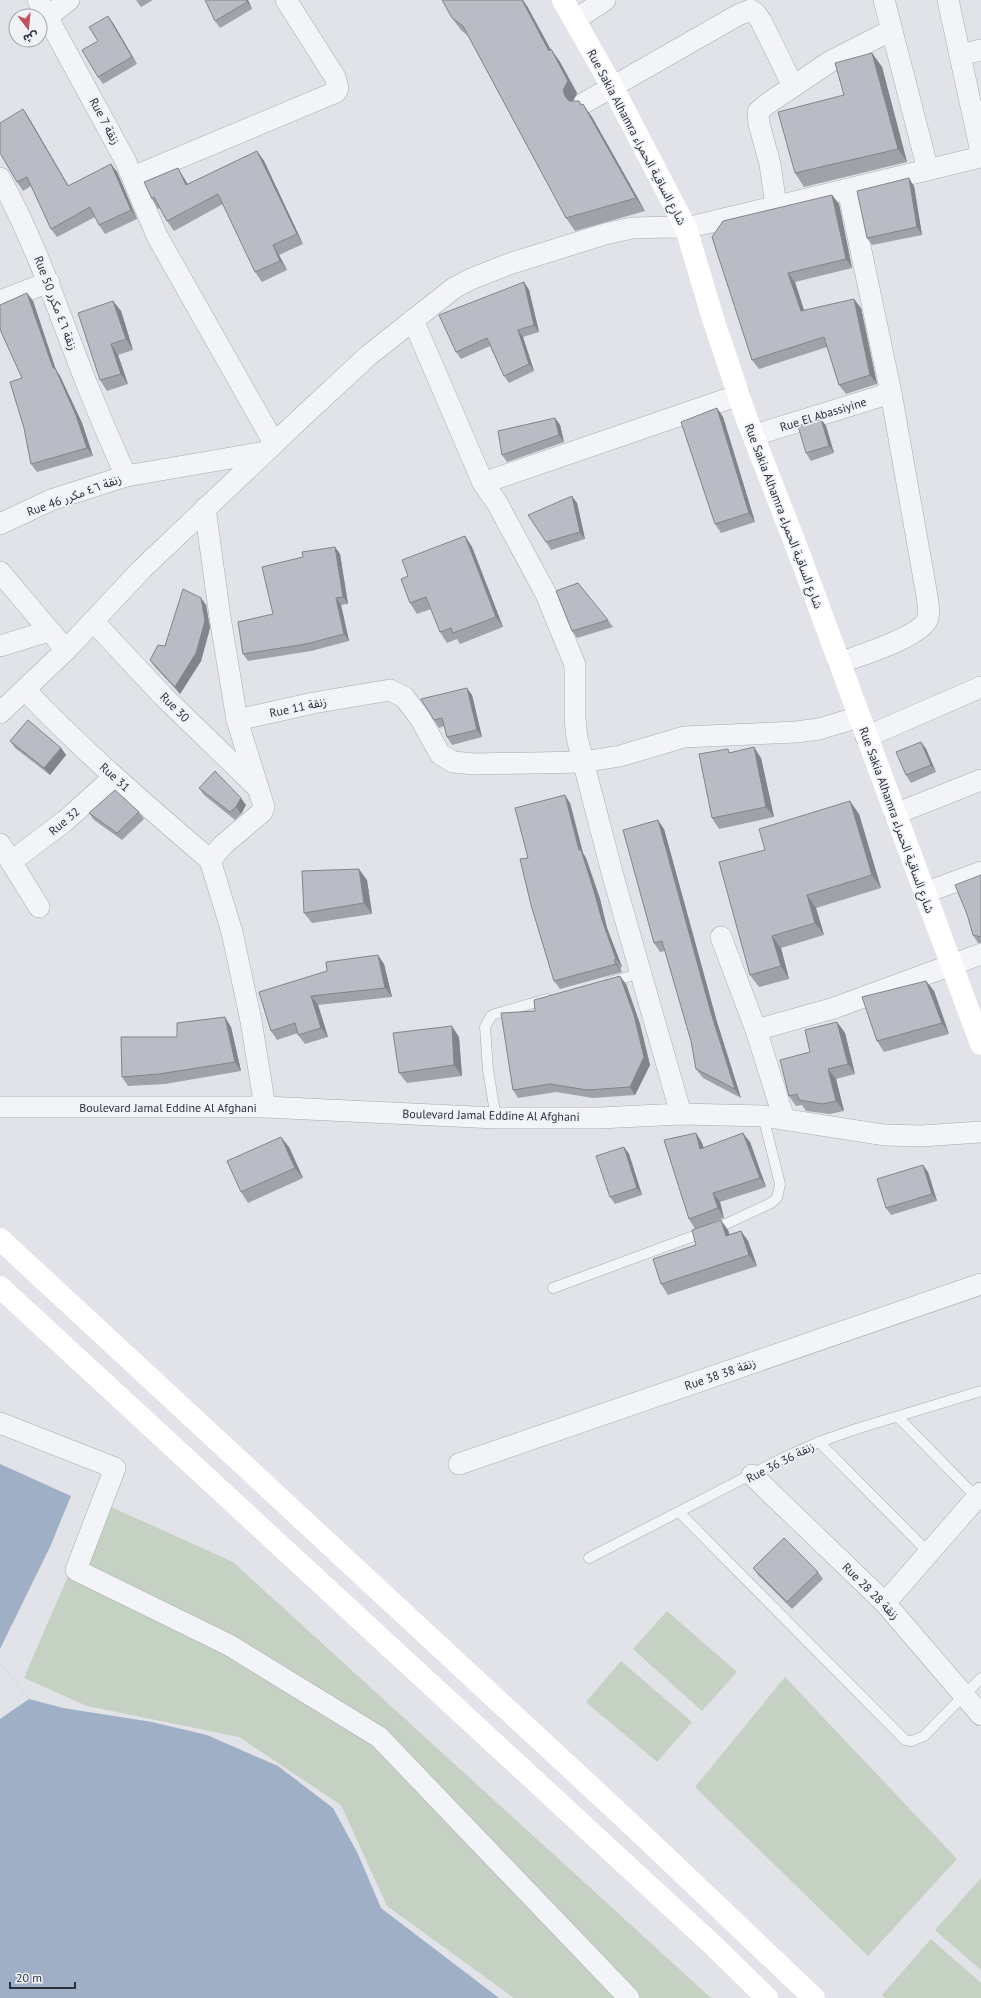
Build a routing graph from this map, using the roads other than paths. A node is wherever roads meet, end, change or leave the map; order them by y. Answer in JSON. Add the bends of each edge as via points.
{"nodes":[{"id":1,"x":69,"y":0,"type":"edge"},
{"id":2,"x":286,"y":0,"type":"edge"},
{"id":3,"x":563,"y":0,"type":"edge"},
{"id":4,"x":606,"y":0,"type":"edge"},
{"id":5,"x":884,"y":0,"type":"edge"},
{"id":6,"x":948,"y":0,"type":"edge"},
{"id":7,"x":42,"y":8,"type":"edge"},
{"id":8,"x":48,"y":19,"type":"edge"},
{"id":9,"x":575,"y":20,"type":"junction"},
{"id":10,"x":892,"y":30,"type":"junction"},
{"id":11,"x":981,"y":50,"type":"edge"},
{"id":12,"x":960,"y":55,"type":"junction"},
{"id":13,"x":793,"y":86,"type":"junction"},
{"id":14,"x":613,"y":88,"type":"junction"},
{"id":15,"x":584,"y":103,"type":"edge"},
{"id":16,"x":981,"y":152,"type":"edge"},
{"id":17,"x":981,"y":157,"type":"edge"},
{"id":18,"x":928,"y":170,"type":"junction"},
{"id":19,"x":133,"y":177,"type":"junction"},
{"id":20,"x":0,"y":178,"type":"edge"},
{"id":21,"x":848,"y":189,"type":"junction"},
{"id":22,"x":7,"y":206,"type":"edge"},
{"id":23,"x":776,"y":206,"type":"junction"},
{"id":24,"x":686,"y":228,"type":"junction"},
{"id":25,"x":49,"y":282,"type":"junction"},
{"id":26,"x":0,"y":301,"type":"edge"},
{"id":27,"x":413,"y":320,"type":"junction"},
{"id":28,"x":891,"y":393,"type":"junction"},
{"id":29,"x":739,"y":395,"type":"junction"},
{"id":30,"x":106,"y":431,"type":"joint"},
{"id":31,"x":755,"y":435,"type":"junction"},
{"id":32,"x":270,"y":447,"type":"junction"},
{"id":33,"x":126,"y":476,"type":"junction"},
{"id":34,"x":483,"y":483,"type":"junction"},
{"id":35,"x":205,"y":508,"type":"junction"},
{"id":36,"x":0,"y":524,"type":"edge"},
{"id":37,"x":0,"y":572,"type":"edge"},
{"id":38,"x":93,"y":621,"type":"junction"},
{"id":39,"x":49,"y":631,"type":"junction"},
{"id":40,"x":0,"y":646,"type":"edge"},
{"id":41,"x":66,"y":650,"type":"junction"},
{"id":42,"x":839,"y":663,"type":"junction"},
{"id":43,"x":981,"y":687,"type":"edge"},
{"id":44,"x":25,"y":690,"type":"junction"},
{"id":45,"x":0,"y":713,"type":"edge"},
{"id":46,"x":238,"y":720,"type":"junction"},
{"id":47,"x":862,"y":727,"type":"junction"},
{"id":48,"x":583,"y":762,"type":"junction"},
{"id":49,"x":114,"y":777,"type":"junction"},
{"id":50,"x":981,"y":780,"type":"edge"},
{"id":51,"x":260,"y":790,"type":"junction"},
{"id":52,"x":895,"y":814,"type":"junction"},
{"id":53,"x":0,"y":844,"type":"edge"},
{"id":54,"x":210,"y":860,"type":"junction"},
{"id":55,"x":12,"y":861,"type":"junction"},
{"id":56,"x":981,"y":872,"type":"edge"},
{"id":57,"x":924,"y":893,"type":"junction"},
{"id":58,"x":39,"y":907,"type":"dead end"},
{"id":59,"x":721,"y":937,"type":"dead end"},
{"id":60,"x":981,"y":954,"type":"edge"},
{"id":61,"x":950,"y":964,"type":"junction"},
{"id":62,"x":641,"y":973,"type":"junction"},
{"id":63,"x":597,"y":985,"type":"edge"},
{"id":64,"x":554,"y":997,"type":"edge"},
{"id":65,"x":756,"y":1030,"type":"junction"},
{"id":66,"x":981,"y":1044,"type":"edge"},
{"id":67,"x":0,"y":1107,"type":"edge"},
{"id":68,"x":265,"y":1107,"type":"junction"},
{"id":69,"x":680,"y":1114,"type":"junction"},
{"id":70,"x":763,"y":1116,"type":"junction"},
{"id":71,"x":496,"y":1118,"type":"junction"},
{"id":72,"x":784,"y":1119,"type":"junction"},
{"id":73,"x":981,"y":1132,"type":"edge"},
{"id":74,"x":0,"y":1239,"type":"edge"},
{"id":75,"x":981,"y":1284,"type":"edge"},
{"id":76,"x":0,"y":1287,"type":"edge"},
{"id":77,"x":553,"y":1288,"type":"dead end"},
{"id":78,"x":981,"y":1391,"type":"edge"},
{"id":79,"x":898,"y":1417,"type":"junction"},
{"id":80,"x":0,"y":1423,"type":"edge"},
{"id":81,"x":819,"y":1442,"type":"junction"},
{"id":82,"x":459,"y":1464,"type":"dead end"},
{"id":83,"x":752,"y":1475,"type":"junction"},
{"id":84,"x":980,"y":1498,"type":"edge"},
{"id":85,"x":679,"y":1512,"type":"junction"},
{"id":86,"x":929,"y":1553,"type":"junction"},
{"id":87,"x":589,"y":1558,"type":"dead end"},
{"id":88,"x":885,"y":1603,"type":"junction"},
{"id":89,"x":981,"y":1678,"type":"edge"},
{"id":90,"x":964,"y":1695,"type":"junction"},
{"id":91,"x":981,"y":1715,"type":"edge"},
{"id":92,"x":628,"y":1998,"type":"edge"},
{"id":93,"x":767,"y":1998,"type":"edge"},
{"id":94,"x":814,"y":1998,"type":"edge"}],
"edges":[{"from":1,"to":7,"type":"street"},
{"from":2,"to":19,"type":"street","via":[[335,77],[338,88],[336,92]]},
{"from":3,"to":9,"type":"main road","name":"Rue Sakia Alhamra شارع الساقية الحمراء"},
{"from":4,"to":9,"type":"street"},
{"from":5,"to":10,"type":"street"},
{"from":6,"to":12,"type":"street"},
{"from":8,"to":19,"type":"street","name":"Rue 7 زنقة"},
{"from":9,"to":14,"type":"main road","name":"Rue Sakia Alhamra شارع الساقية الحمراء"},
{"from":10,"to":13,"type":"street","via":[[831,61]]},
{"from":10,"to":18,"type":"street"},
{"from":11,"to":12,"type":"street"},
{"from":12,"to":16,"type":"street"},
{"from":13,"to":14,"type":"street","via":[[760,21],[751,10],[738,15]]},
{"from":13,"to":23,"type":"street","via":[[767,104],[758,115],[770,164]]},
{"from":14,"to":15,"type":"street"},
{"from":14,"to":24,"type":"main road","name":"Rue Sakia Alhamra شارع الساقية الحمراء"},
{"from":17,"to":18,"type":"street"},
{"from":18,"to":21,"type":"street"},
{"from":19,"to":32,"type":"street","name":"Rue 7 زنقة","via":[[164,247]]},
{"from":20,"to":22,"type":"street","name":"Rue 50 زنقة ٤٦ مكرر"},
{"from":21,"to":23,"type":"street"},
{"from":21,"to":28,"type":"street"},
{"from":22,"to":25,"type":"street","name":"Rue 50 زنقة ٤٦ مكرر"},
{"from":23,"to":24,"type":"street"},
{"from":24,"to":27,"type":"street","via":[[632,228],[509,264],[454,288]]},
{"from":24,"to":29,"type":"main road","name":"Rue Sakia Alhamra شارع الساقية الحمراء"},
{"from":25,"to":26,"type":"street"},
{"from":25,"to":30,"type":"street","name":"Rue 50 زنقة ٤٦ مكرر"},
{"from":27,"to":32,"type":"street","via":[[369,355]]},
{"from":27,"to":34,"type":"street"},
{"from":28,"to":31,"type":"street","name":"Rue El Abassiyine"},
{"from":28,"to":42,"type":"street","via":[[927,596],[927,620],[918,630],[896,642]]},
{"from":29,"to":31,"type":"main road","name":"Rue Sakia Alhamra شارع الساقية الحمراء"},
{"from":29,"to":34,"type":"street"},
{"from":30,"to":33,"type":"street","name":"Rue 46 زنقة ٤٦ مكرر"},
{"from":31,"to":42,"type":"main road","name":"Rue Sakia Alhamra شارع الساقية الحمراء"},
{"from":32,"to":33,"type":"street"},
{"from":32,"to":35,"type":"street"},
{"from":33,"to":36,"type":"street","name":"Rue 46 زنقة ٤٦ مكرر","via":[[51,500]]},
{"from":34,"to":48,"type":"street","via":[[497,503],[546,594],[575,665],[575,719]]},
{"from":35,"to":38,"type":"street"},
{"from":35,"to":46,"type":"street"},
{"from":37,"to":39,"type":"street"},
{"from":38,"to":41,"type":"street"},
{"from":38,"to":51,"type":"street","name":"Rue 30","via":[[164,697]]},
{"from":39,"to":40,"type":"street"},
{"from":39,"to":41,"type":"street"},
{"from":41,"to":44,"type":"street"},
{"from":42,"to":47,"type":"main road","name":"Rue Sakia Alhamra شارع الساقية الحمراء"},
{"from":43,"to":47,"type":"street","name":"Rue 11 زنقة"},
{"from":44,"to":45,"type":"street"},
{"from":44,"to":49,"type":"street","name":"Rue 31"},
{"from":46,"to":48,"type":"street","name":"Rue 11 زنقة","via":[[313,703],[390,690],[404,697],[420,718],[440,754],[453,762]]},
{"from":46,"to":51,"type":"street"},
{"from":47,"to":48,"type":"street","name":"Rue 11 زنقة","via":[[684,737],[620,756]]},
{"from":47,"to":52,"type":"main road","name":"Rue Sakia Alhamra شارع الساقية الحمراء"},
{"from":48,"to":62,"type":"street"},
{"from":49,"to":54,"type":"street","name":"Rue 31"},
{"from":49,"to":55,"type":"street","name":"Rue 32","via":[[65,821]]},
{"from":50,"to":52,"type":"street"},
{"from":51,"to":54,"type":"street","via":[[264,810]]},
{"from":52,"to":57,"type":"main road","name":"Rue Sakia Alhamra شارع الساقية الحمراء"},
{"from":53,"to":55,"type":"street"},
{"from":54,"to":68,"type":"street","via":[[232,932],[251,1021]]},
{"from":55,"to":58,"type":"street"},
{"from":56,"to":57,"type":"street"},
{"from":57,"to":61,"type":"main road","name":"Rue Sakia Alhamra شارع الساقية الحمراء"},
{"from":59,"to":65,"type":"street"},
{"from":60,"to":61,"type":"street"},
{"from":61,"to":65,"type":"street","via":[[834,1008]]},
{"from":61,"to":66,"type":"main road","name":"Rue Sakia Alhamra شارع الساقية الحمراء"},
{"from":62,"to":63,"type":"lane"},
{"from":62,"to":69,"type":"street"},
{"from":64,"to":71,"type":"lane","via":[[495,1014],[487,1022],[485,1027],[488,1070]]},
{"from":65,"to":72,"type":"street"},
{"from":67,"to":68,"type":"street","name":"Boulevard Jamal Eddine Al Afghani"},
{"from":68,"to":71,"type":"street","name":"Boulevard Jamal Eddine Al Afghani"},
{"from":69,"to":70,"type":"street","name":"Boulevard Jamal Eddine Al Afghani"},
{"from":69,"to":71,"type":"street","name":"Boulevard Jamal Eddine Al Afghani","via":[[599,1118]]},
{"from":70,"to":72,"type":"street","name":"Boulevard Jamal Eddine Al Afghani"},
{"from":70,"to":77,"type":"lane","via":[[780,1184],[777,1198],[771,1203],[726,1224]]},
{"from":72,"to":73,"type":"street","name":"Boulevard Jamal Eddine Al Afghani","via":[[884,1135],[921,1136]]},
{"from":74,"to":94,"type":"main road","via":[[632,1825]]},
{"from":75,"to":82,"type":"street","name":"Rue 38 زنقة 38"},
{"from":76,"to":93,"type":"main road"},
{"from":78,"to":79,"type":"lane","name":"Rue 36 زنقة 36"},
{"from":79,"to":81,"type":"lane","name":"Rue 36 زنقة 36"},
{"from":79,"to":84,"type":"lane"},
{"from":80,"to":92,"type":"street","via":[[115,1468],[76,1570],[228,1645],[379,1737]]},
{"from":81,"to":83,"type":"lane","name":"Rue 36 زنقة 36"},
{"from":81,"to":86,"type":"lane"},
{"from":83,"to":85,"type":"lane","name":"Rue 36 زنقة 36"},
{"from":83,"to":88,"type":"street","name":"Rue 28 زنقة 28"},
{"from":84,"to":86,"type":"street"},
{"from":85,"to":87,"type":"lane","name":"Rue 36 زنقة 36"},
{"from":85,"to":90,"type":"lane","via":[[905,1740],[912,1741],[924,1736]]},
{"from":86,"to":88,"type":"street"},
{"from":88,"to":90,"type":"street","name":"Rue 28 زنقة 28"},
{"from":89,"to":90,"type":"lane"},
{"from":90,"to":91,"type":"street","name":"Rue 28 زنقة 28"}]}
